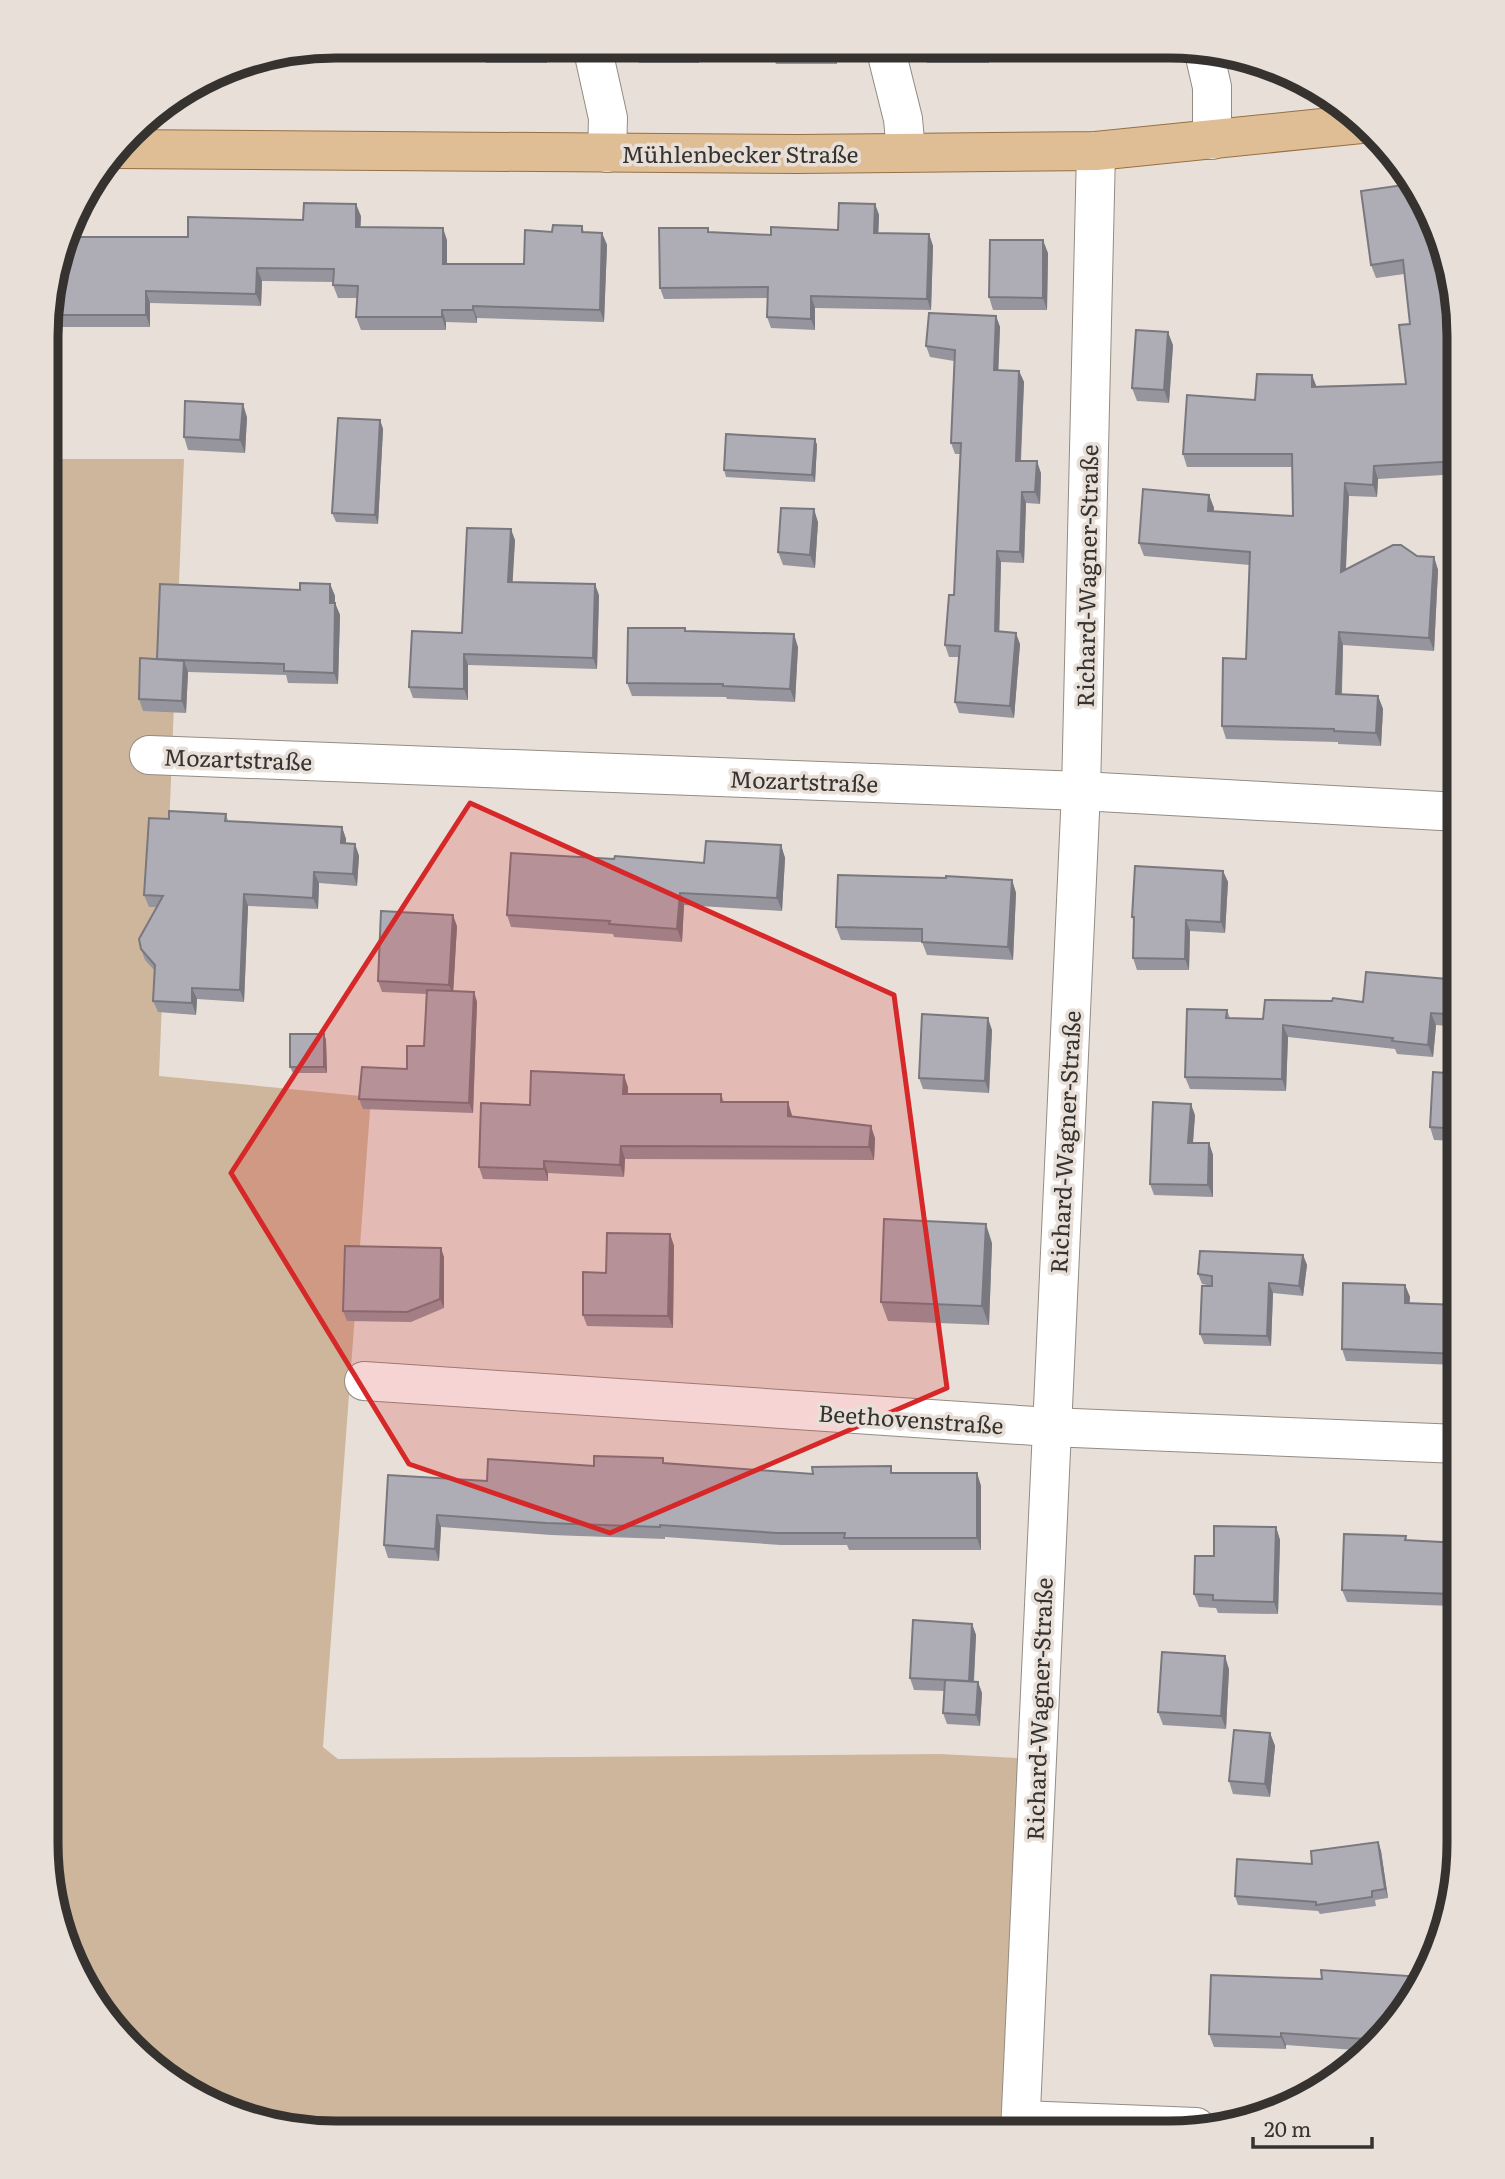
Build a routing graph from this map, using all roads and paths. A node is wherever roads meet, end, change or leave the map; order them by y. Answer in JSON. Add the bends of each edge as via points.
{"nodes":[{"id":1,"x":595,"y":58,"type":"edge"},
{"id":2,"x":888,"y":58,"type":"edge"},
{"id":3,"x":1206,"y":60,"type":"edge"},
{"id":4,"x":1351,"y":125,"type":"edge"},
{"id":5,"x":1212,"y":140,"type":"junction"},
{"id":6,"x":130,"y":149,"type":"edge"},
{"id":7,"x":1096,"y":151,"type":"junction"},
{"id":8,"x":906,"y":152,"type":"junction"},
{"id":9,"x":607,"y":153,"type":"junction"},
{"id":10,"x":149,"y":755,"type":"dead end"},
{"id":11,"x":1081,"y":791,"type":"junction"},
{"id":12,"x":1447,"y":811,"type":"edge"},
{"id":13,"x":363,"y":1381,"type":"dead end"},
{"id":14,"x":1051,"y":1427,"type":"junction"},
{"id":15,"x":1447,"y":1444,"type":"edge"},
{"id":16,"x":1020,"y":2121,"type":"edge"}],
"edges":[{"from":1,"to":9,"type":"street","via":[[608,118]]},
{"from":2,"to":8,"type":"street","via":[[904,119]]},
{"from":3,"to":5,"type":"street","via":[[1212,87]]},
{"from":4,"to":5,"type":"main road","name":"Mühlenbecker Straße"},
{"from":5,"to":7,"type":"main road","name":"Mühlenbecker Straße"},
{"from":6,"to":9,"type":"main road","name":"Mühlenbecker Straße"},
{"from":7,"to":8,"type":"main road","name":"Mühlenbecker Straße"},
{"from":7,"to":11,"type":"street","name":"Richard-Wagner-Straße"},
{"from":8,"to":9,"type":"main road","name":"Mühlenbecker Straße"},
{"from":10,"to":11,"type":"street","name":"Mozartstraße"},
{"from":11,"to":12,"type":"street","name":"Mozartstraße"},
{"from":11,"to":14,"type":"street","name":"Richard-Wagner-Straße"},
{"from":13,"to":14,"type":"street","name":"Beethovenstraße"},
{"from":14,"to":15,"type":"street","name":"Beethovenstraße"},
{"from":14,"to":16,"type":"street","name":"Richard-Wagner-Straße"}]}
